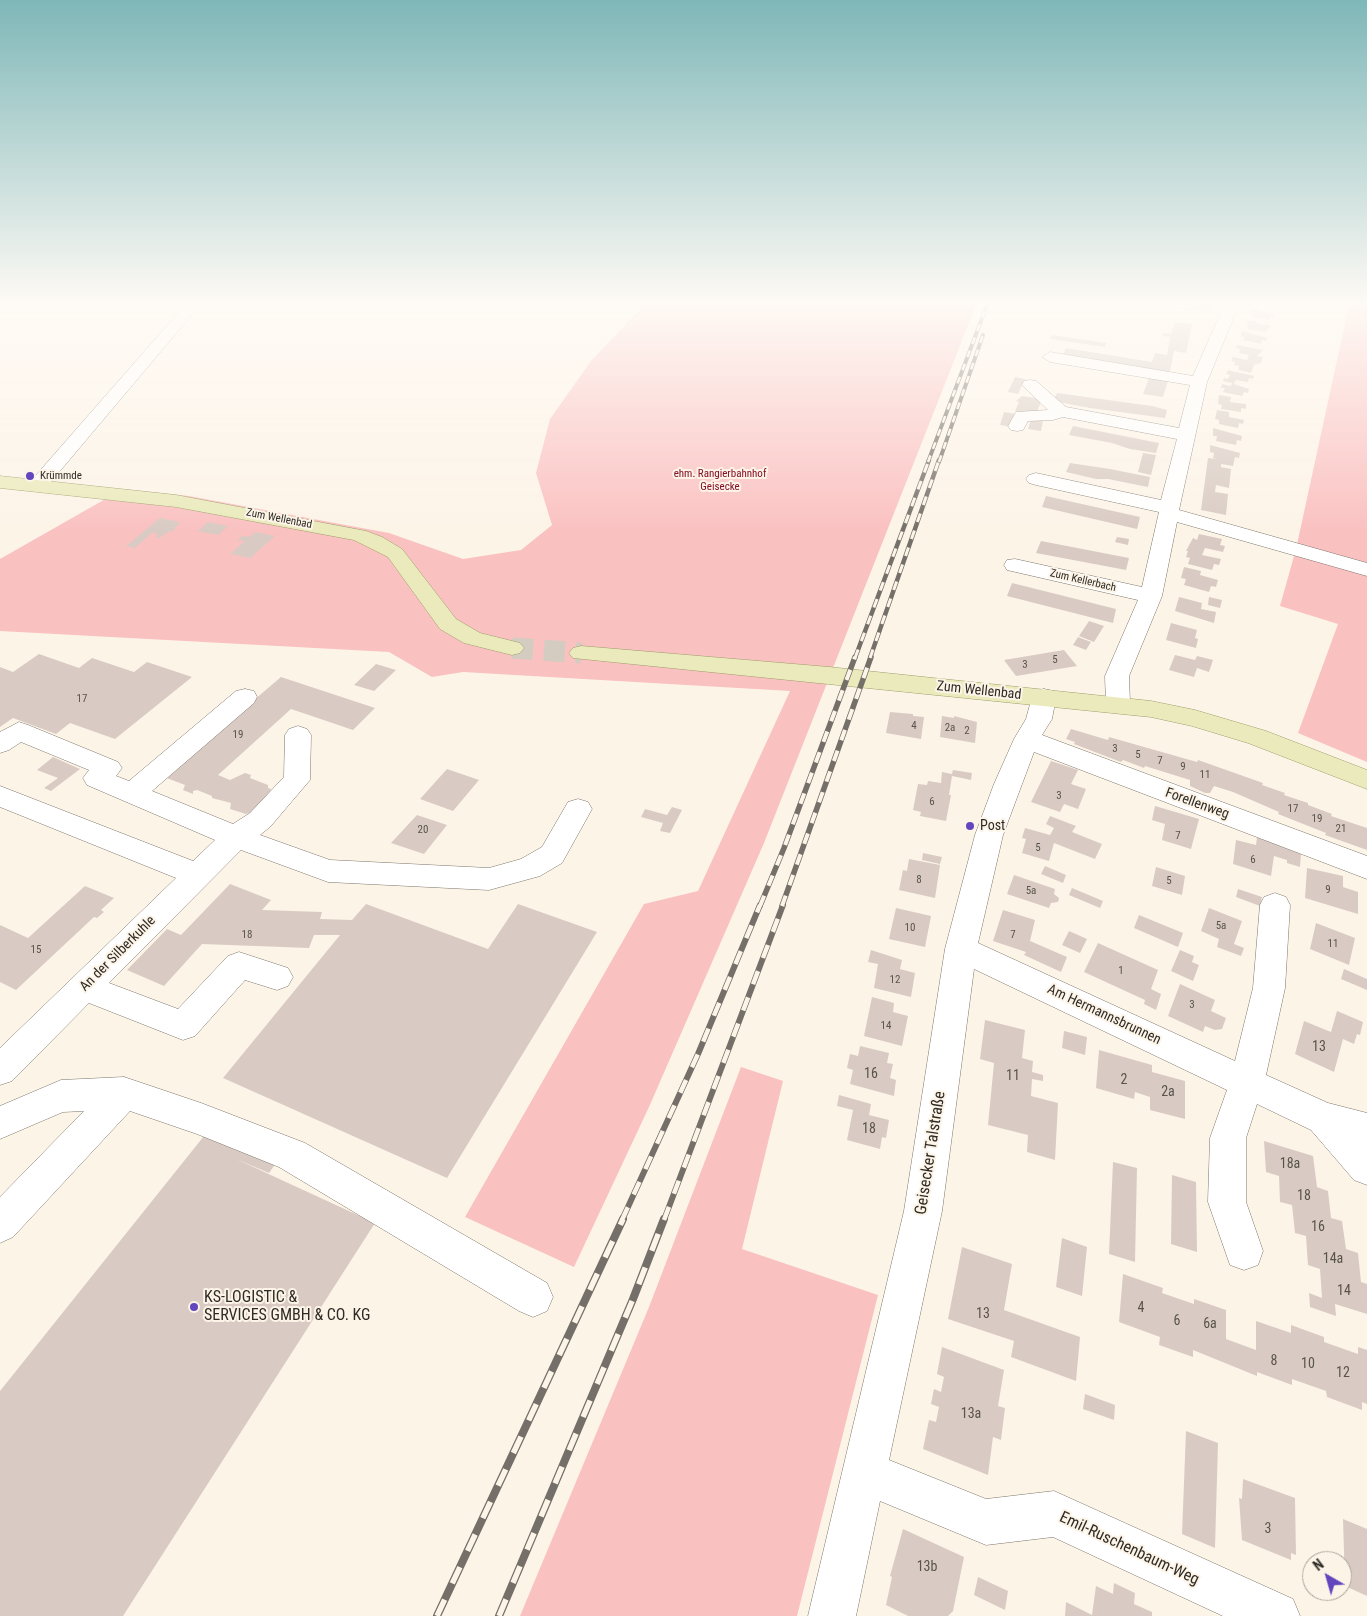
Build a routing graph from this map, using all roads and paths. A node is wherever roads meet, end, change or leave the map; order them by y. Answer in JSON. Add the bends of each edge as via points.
{"nodes":[{"id":1,"x":128,"y":380,"type":"edge"},
{"id":2,"x":1190,"y":380,"type":"edge"},
{"id":3,"x":1199,"y":382,"type":"joint"},
{"id":4,"x":1030,"y":385,"type":"dead end"},
{"id":5,"x":1060,"y":411,"type":"junction"},
{"id":6,"x":1017,"y":426,"type":"dead end"},
{"id":7,"x":1186,"y":435,"type":"junction"},
{"id":8,"x":1036,"y":479,"type":"dead end"},
{"id":9,"x":0,"y":482,"type":"edge"},
{"id":10,"x":37,"y":486,"type":"junction"},
{"id":11,"x":1168,"y":511,"type":"junction"},
{"id":12,"x":1015,"y":565,"type":"dead end"},
{"id":13,"x":1367,"y":570,"type":"edge"},
{"id":14,"x":1151,"y":596,"type":"junction"},
{"id":15,"x":512,"y":648,"type":"tunnel mouth"},
{"id":16,"x":581,"y":653,"type":"tunnel mouth"},
{"id":17,"x":245,"y":697,"type":"dead end"},
{"id":18,"x":1044,"y":697,"type":"junction"},
{"id":19,"x":1118,"y":704,"type":"junction"},
{"id":20,"x":298,"y":735,"type":"dead end"},
{"id":21,"x":1027,"y":739,"type":"junction"},
{"id":22,"x":0,"y":744,"type":"edge"},
{"id":23,"x":1367,"y":780,"type":"edge"},
{"id":24,"x":132,"y":793,"type":"junction"},
{"id":25,"x":0,"y":796,"type":"edge"},
{"id":26,"x":578,"y":809,"type":"dead end"},
{"id":27,"x":236,"y":837,"type":"junction"},
{"id":28,"x":1367,"y":868,"type":"edge"},
{"id":29,"x":198,"y":875,"type":"junction"},
{"id":30,"x":1275,"y":905,"type":"dead end"},
{"id":31,"x":961,"y":949,"type":"junction"},
{"id":32,"x":277,"y":977,"type":"dead end"},
{"id":33,"x":84,"y":987,"type":"junction"},
{"id":34,"x":0,"y":1070,"type":"edge"},
{"id":35,"x":1247,"y":1082,"type":"junction"},
{"id":36,"x":124,"y":1093,"type":"junction"},
{"id":37,"x":1323,"y":1118,"type":"junction"},
{"id":38,"x":0,"y":1123,"type":"edge"},
{"id":39,"x":1367,"y":1130,"type":"edge"},
{"id":40,"x":1367,"y":1168,"type":"edge"},
{"id":41,"x":0,"y":1224,"type":"edge"},
{"id":42,"x":1244,"y":1251,"type":"dead end"},
{"id":43,"x":533,"y":1297,"type":"dead end"},
{"id":44,"x":865,"y":1473,"type":"junction"},
{"id":45,"x":832,"y":1616,"type":"edge"},
{"id":46,"x":1276,"y":1616,"type":"edge"}],
"edges":[{"from":1,"to":10,"type":"street"},
{"from":2,"to":3,"type":"street"},
{"from":3,"to":7,"type":"street"},
{"from":4,"to":5,"type":"street"},
{"from":5,"to":6,"type":"street","via":[[1053,415],[1022,416]]},
{"from":5,"to":7,"type":"street"},
{"from":7,"to":11,"type":"street"},
{"from":8,"to":11,"type":"street"},
{"from":9,"to":10,"type":"main road","name":"Zum Wellenbad"},
{"from":10,"to":15,"type":"main road","name":"Zum Wellenbad","via":[[200,505],[359,535],[395,552],[448,624],[472,638]]},
{"from":11,"to":13,"type":"street"},
{"from":11,"to":14,"type":"street"},
{"from":12,"to":14,"type":"street","name":"Zum Kellerbach"},
{"from":14,"to":19,"type":"street","via":[[1117,676]]},
{"from":16,"to":18,"type":"main road","name":"Zum Wellenbad"},
{"from":17,"to":24,"type":"street"},
{"from":18,"to":19,"type":"main road","name":"Zum Wellenbad"},
{"from":18,"to":21,"type":"street","name":"Geisecker Talstraße","via":[[1039,719]]},
{"from":19,"to":23,"type":"main road","name":"Zum Wellenbad","via":[[1195,718],[1257,737]]},
{"from":20,"to":27,"type":"street","name":"An der Silberkuhle","via":[[297,780],[260,820]]},
{"from":21,"to":28,"type":"street","name":"Forellenweg"},
{"from":21,"to":31,"type":"street","name":"Geisecker Talstraße","via":[[989,835]]},
{"from":22,"to":24,"type":"street","via":[[19,731],[109,768],[96,778]]},
{"from":24,"to":27,"type":"street"},
{"from":25,"to":29,"type":"street"},
{"from":26,"to":27,"type":"street","via":[[552,855],[530,868],[489,879],[328,871]]},
{"from":27,"to":29,"type":"street","name":"An der Silberkuhle"},
{"from":29,"to":33,"type":"street","name":"An der Silberkuhle"},
{"from":30,"to":35,"type":"street","via":[[1269,988]]},
{"from":31,"to":35,"type":"street","name":"Am Hermannsbrunnen"},
{"from":31,"to":44,"type":"street","name":"Geisecker Talstraße","via":[[923,1212]]},
{"from":32,"to":33,"type":"street","via":[[238,965],[183,1026]]},
{"from":33,"to":34,"type":"street","name":"An der Silberkuhle"},
{"from":35,"to":37,"type":"street","name":"Am Hermannsbrunnen"},
{"from":35,"to":42,"type":"street","via":[[1228,1138],[1227,1175],[1227,1202]]},
{"from":36,"to":38,"type":"street","via":[[61,1096]]},
{"from":36,"to":41,"type":"street"},
{"from":36,"to":43,"type":"street","via":[[292,1155]]},
{"from":37,"to":39,"type":"street"},
{"from":37,"to":40,"type":"street","name":"Am Hermannsbrunnen"},
{"from":44,"to":45,"type":"street","name":"Geisecker Talstraße"},
{"from":44,"to":46,"type":"street","name":"Emil-Ruschenbaum-Weg","via":[[986,1522],[1054,1514]]}]}
